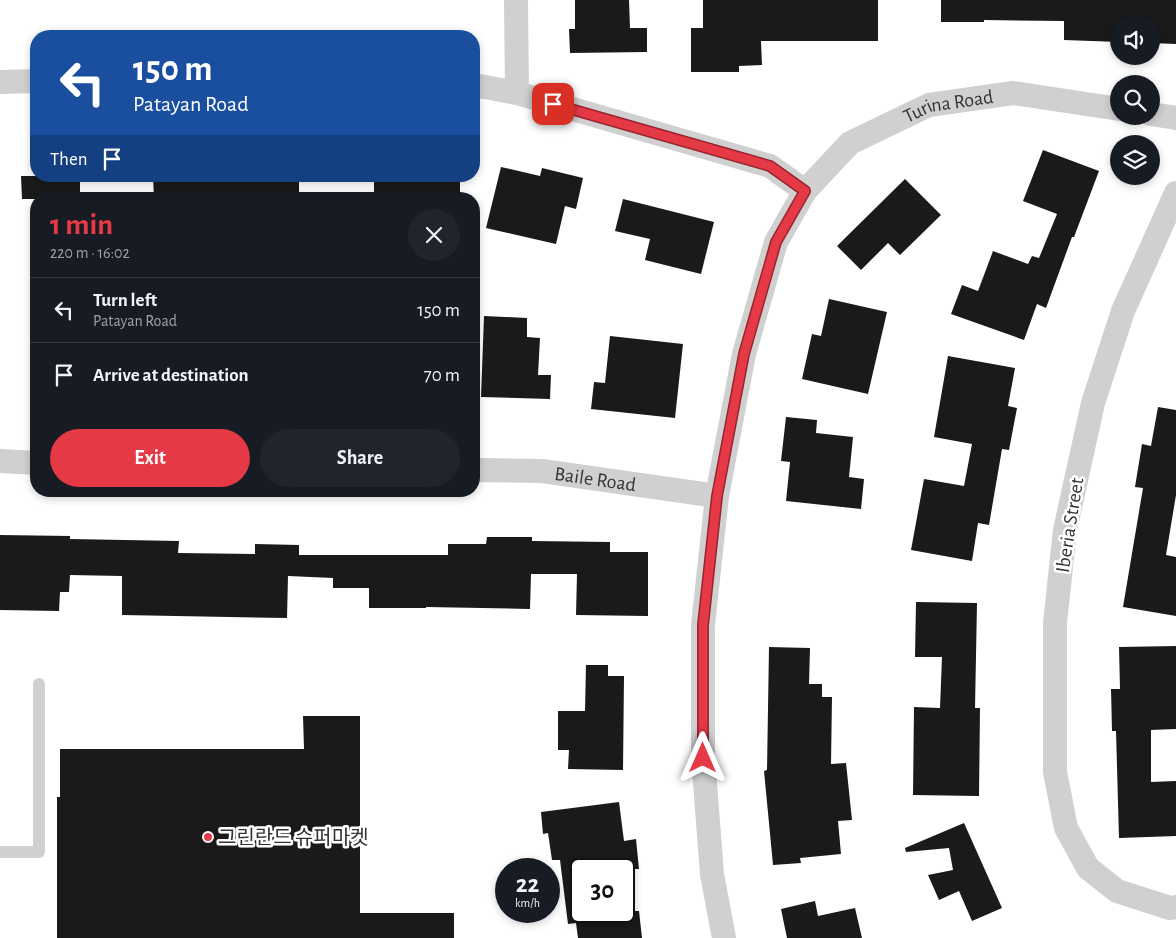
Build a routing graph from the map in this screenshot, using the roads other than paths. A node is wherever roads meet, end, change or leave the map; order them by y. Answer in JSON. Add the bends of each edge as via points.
{"nodes":[{"id":1,"x":516,"y":0,"type":"edge"},
{"id":2,"x":30,"y":81,"type":"edge"},
{"id":3,"x":0,"y":82,"type":"edge"},
{"id":4,"x":480,"y":86,"type":"edge"},
{"id":5,"x":517,"y":93,"type":"junction"},
{"id":6,"x":1110,"y":108,"type":"edge"},
{"id":7,"x":1160,"y":115,"type":"edge"},
{"id":8,"x":1176,"y":118,"type":"edge"},
{"id":9,"x":805,"y":191,"type":"junction"},
{"id":10,"x":1176,"y":193,"type":"edge"},
{"id":11,"x":0,"y":461,"type":"edge"},
{"id":12,"x":30,"y":463,"type":"edge"},
{"id":13,"x":480,"y":470,"type":"edge"},
{"id":14,"x":717,"y":496,"type":"junction"},
{"id":15,"x":39,"y":684,"type":"dead end"},
{"id":16,"x":0,"y":852,"type":"edge"},
{"id":17,"x":1176,"y":907,"type":"edge"},
{"id":18,"x":724,"y":938,"type":"edge"}],
"edges":[{"from":1,"to":5,"type":"street"},
{"from":2,"to":3,"type":"street"},
{"from":4,"to":5,"type":"street"},
{"from":5,"to":9,"type":"street","via":[[770,166]]},
{"from":6,"to":9,"type":"street","name":"Turina Road","via":[[1013,93],[929,105],[850,143]]},
{"from":7,"to":8,"type":"street"},
{"from":9,"to":14,"type":"street","name":"Turina Road","via":[[776,242],[744,354]]},
{"from":10,"to":17,"type":"street","name":"Iberia Street","via":[[1123,311],[1093,403],[1065,530],[1055,623],[1055,772],[1066,828],[1088,868],[1117,891],[1170,908]]},
{"from":11,"to":12,"type":"street"},
{"from":13,"to":14,"type":"street","name":"Baile Road","via":[[542,471]]},
{"from":14,"to":18,"type":"street","name":"Turina Road","via":[[703,625],[703,758],[712,874]]},
{"from":15,"to":16,"type":"lane","via":[[39,852]]}]}
